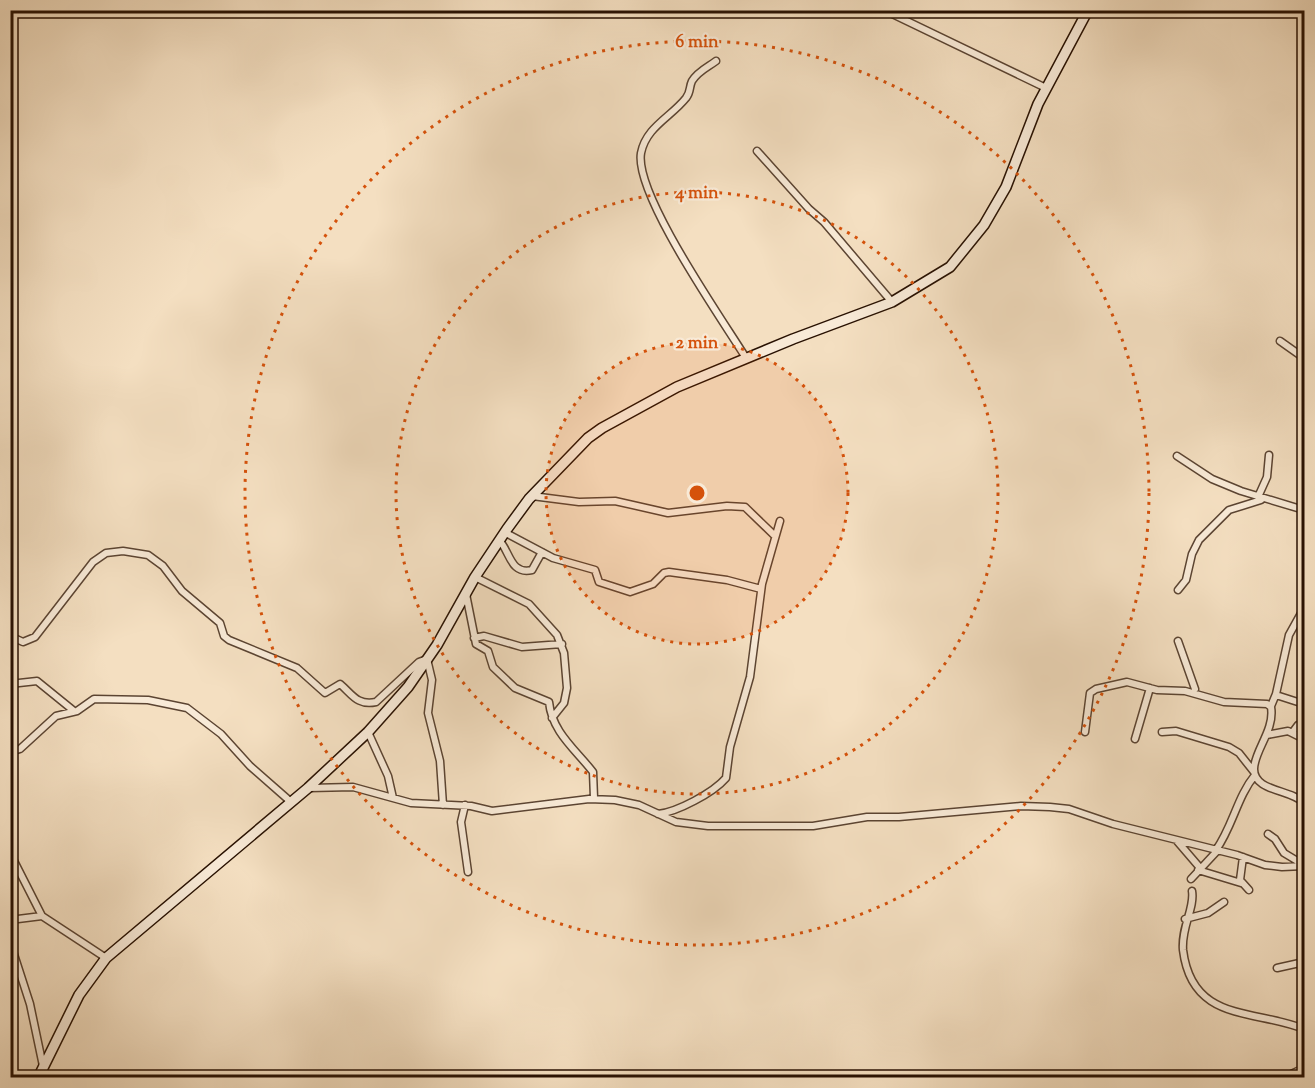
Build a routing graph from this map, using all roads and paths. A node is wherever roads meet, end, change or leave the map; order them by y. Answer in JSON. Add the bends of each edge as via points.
{"nodes":[{"id":1,"x":884,"y":10,"type":"edge"},
{"id":2,"x":1088,"y":10,"type":"edge"},
{"id":3,"x":716,"y":61,"type":"dead end"},
{"id":4,"x":1046,"y":88,"type":"junction"},
{"id":5,"x":757,"y":151,"type":"dead end"},
{"id":6,"x":892,"y":302,"type":"junction"},
{"id":7,"x":1280,"y":341,"type":"dead end"},
{"id":8,"x":746,"y":358,"type":"junction"},
{"id":9,"x":1305,"y":358,"type":"edge"},
{"id":10,"x":1269,"y":455,"type":"dead end"},
{"id":11,"x":1178,"y":456,"type":"dead end"},
{"id":12,"x":532,"y":496,"type":"junction"},
{"id":13,"x":1262,"y":498,"type":"junction"},
{"id":14,"x":1305,"y":510,"type":"edge"},
{"id":15,"x":780,"y":521,"type":"dead end"},
{"id":16,"x":502,"y":536,"type":"junction"},
{"id":17,"x":775,"y":536,"type":"junction"},
{"id":18,"x":542,"y":552,"type":"junction"},
{"id":19,"x":475,"y":577,"type":"junction"},
{"id":20,"x":761,"y":589,"type":"junction"},
{"id":21,"x":1178,"y":590,"type":"dead end"},
{"id":22,"x":466,"y":594,"type":"junction"},
{"id":23,"x":1305,"y":608,"type":"edge"},
{"id":24,"x":10,"y":636,"type":"edge"},
{"id":25,"x":474,"y":638,"type":"junction"},
{"id":26,"x":1178,"y":640,"type":"dead end"},
{"id":27,"x":562,"y":644,"type":"junction"},
{"id":28,"x":426,"y":659,"type":"junction"},
{"id":29,"x":10,"y":684,"type":"edge"},
{"id":30,"x":1150,"y":688,"type":"junction"},
{"id":31,"x":1195,"y":689,"type":"junction"},
{"id":32,"x":1179,"y":690,"type":"junction"},
{"id":33,"x":1276,"y":695,"type":"junction"},
{"id":34,"x":1201,"y":696,"type":"junction"},
{"id":35,"x":1305,"y":705,"type":"edge"},
{"id":36,"x":1270,"y":706,"type":"junction"},
{"id":37,"x":74,"y":712,"type":"junction"},
{"id":38,"x":552,"y":718,"type":"junction"},
{"id":39,"x":1305,"y":723,"type":"edge"},
{"id":40,"x":368,"y":732,"type":"junction"},
{"id":41,"x":1085,"y":732,"type":"dead end"},
{"id":42,"x":1162,"y":732,"type":"dead end"},
{"id":43,"x":1293,"y":733,"type":"junction"},
{"id":44,"x":1267,"y":735,"type":"junction"},
{"id":45,"x":1305,"y":738,"type":"edge"},
{"id":46,"x":1135,"y":740,"type":"dead end"},
{"id":47,"x":10,"y":752,"type":"edge"},
{"id":48,"x":1254,"y":773,"type":"junction"},
{"id":49,"x":308,"y":788,"type":"junction"},
{"id":50,"x":393,"y":798,"type":"junction"},
{"id":51,"x":594,"y":798,"type":"junction"},
{"id":52,"x":291,"y":802,"type":"junction"},
{"id":53,"x":1305,"y":803,"type":"edge"},
{"id":54,"x":443,"y":805,"type":"junction"},
{"id":55,"x":465,"y":806,"type":"junction"},
{"id":56,"x":657,"y":814,"type":"junction"},
{"id":57,"x":1268,"y":834,"type":"dead end"},
{"id":58,"x":1177,"y":841,"type":"junction"},
{"id":59,"x":1217,"y":850,"type":"junction"},
{"id":60,"x":10,"y":853,"type":"edge"},
{"id":61,"x":1243,"y":857,"type":"junction"},
{"id":62,"x":1305,"y":865,"type":"edge"},
{"id":63,"x":1199,"y":869,"type":"junction"},
{"id":64,"x":468,"y":872,"type":"dead end"},
{"id":65,"x":1191,"y":879,"type":"dead end"},
{"id":66,"x":1241,"y":883,"type":"junction"},
{"id":67,"x":1249,"y":890,"type":"dead end"},
{"id":68,"x":1192,"y":891,"type":"dead end"},
{"id":69,"x":1224,"y":902,"type":"dead end"},
{"id":70,"x":42,"y":916,"type":"junction"},
{"id":71,"x":1185,"y":919,"type":"junction"},
{"id":72,"x":10,"y":920,"type":"edge"},
{"id":73,"x":10,"y":942,"type":"edge"},
{"id":74,"x":106,"y":958,"type":"junction"},
{"id":75,"x":1305,"y":962,"type":"edge"},
{"id":76,"x":1277,"y":968,"type":"dead end"},
{"id":77,"x":1305,"y":1029,"type":"edge"},
{"id":78,"x":1305,"y":1068,"type":"edge"},
{"id":79,"x":42,"y":1073,"type":"edge"},
{"id":80,"x":1289,"y":1075,"type":"dead end"}],
"edges":[{"from":1,"to":4,"type":"street"},
{"from":2,"to":4,"type":"street"},
{"from":3,"to":8,"type":"street","via":[[699,72],[686,98],[651,131],[644,141],[640,164],[667,229]]},
{"from":4,"to":6,"type":"street","via":[[1006,187],[984,225],[950,267]]},
{"from":5,"to":6,"type":"street","via":[[825,222]]},
{"from":6,"to":8,"type":"street"},
{"from":7,"to":9,"type":"street"},
{"from":8,"to":12,"type":"street","via":[[678,387],[602,428]]},
{"from":10,"to":13,"type":"street"},
{"from":11,"to":13,"type":"street","via":[[1212,479]]},
{"from":12,"to":16,"type":"street"},
{"from":12,"to":17,"type":"street","via":[[579,502],[615,501],[668,513],[737,506],[749,509]]},
{"from":13,"to":14,"type":"street"},
{"from":13,"to":21,"type":"street","via":[[1229,510],[1199,540],[1186,580]]},
{"from":15,"to":17,"type":"street"},
{"from":16,"to":18,"type":"street"},
{"from":16,"to":18,"type":"street","via":[[514,566],[525,571],[532,570]]},
{"from":16,"to":19,"type":"street"},
{"from":17,"to":20,"type":"street"},
{"from":18,"to":20,"type":"street","via":[[595,570],[599,582],[626,592],[648,586],[669,572]]},
{"from":19,"to":22,"type":"street"},
{"from":19,"to":27,"type":"street","via":[[529,604]]},
{"from":20,"to":56,"type":"street","via":[[750,677],[730,747],[726,778],[673,812]]},
{"from":22,"to":25,"type":"street"},
{"from":22,"to":28,"type":"street"},
{"from":23,"to":33,"type":"street","via":[[1289,635]]},
{"from":24,"to":28,"type":"street","via":[[23,642],[35,637],[93,562],[106,553],[123,551],[148,555],[163,566],[182,591],[220,624],[229,640],[297,668],[325,693],[340,684],[355,700],[376,702]]},
{"from":25,"to":27,"type":"street","via":[[484,636],[522,647]]},
{"from":25,"to":38,"type":"street","via":[[476,644],[488,651],[493,667],[515,688],[549,702]]},
{"from":26,"to":31,"type":"street"},
{"from":27,"to":38,"type":"street","via":[[566,697]]},
{"from":28,"to":40,"type":"street","via":[[408,687]]},
{"from":28,"to":54,"type":"street","via":[[432,674],[429,718],[440,761]]},
{"from":29,"to":37,"type":"street","via":[[37,681]]},
{"from":30,"to":32,"type":"street"},
{"from":30,"to":41,"type":"street","via":[[1127,682],[1090,693]]},
{"from":30,"to":46,"type":"street"},
{"from":31,"to":32,"type":"street"},
{"from":31,"to":34,"type":"street"},
{"from":32,"to":34,"type":"street"},
{"from":33,"to":35,"type":"street"},
{"from":33,"to":36,"type":"street"},
{"from":34,"to":36,"type":"street"},
{"from":36,"to":44,"type":"street"},
{"from":37,"to":47,"type":"street","via":[[56,716],[20,749]]},
{"from":37,"to":52,"type":"street","via":[[94,699],[105,698],[184,707],[221,734]]},
{"from":38,"to":51,"type":"street","via":[[563,738],[593,772]]},
{"from":39,"to":43,"type":"street"},
{"from":40,"to":49,"type":"street"},
{"from":40,"to":50,"type":"street","via":[[386,770]]},
{"from":42,"to":48,"type":"street","via":[[1176,731],[1229,747],[1239,753]]},
{"from":43,"to":44,"type":"street"},
{"from":43,"to":45,"type":"street"},
{"from":44,"to":48,"type":"street"},
{"from":48,"to":53,"type":"street","via":[[1263,786],[1293,794]]},
{"from":48,"to":59,"type":"street"},
{"from":49,"to":50,"type":"street","via":[[353,787]]},
{"from":49,"to":52,"type":"street"},
{"from":50,"to":54,"type":"street"},
{"from":51,"to":55,"type":"street","via":[[499,810]]},
{"from":51,"to":56,"type":"street","via":[[628,802]]},
{"from":52,"to":74,"type":"street"},
{"from":54,"to":55,"type":"street"},
{"from":55,"to":64,"type":"street","via":[[461,822]]},
{"from":56,"to":58,"type":"street","via":[[687,824],[776,827],[813,826],[867,817],[1050,807]]},
{"from":57,"to":62,"type":"street","via":[[1284,853]]},
{"from":58,"to":59,"type":"street"},
{"from":58,"to":63,"type":"street"},
{"from":59,"to":61,"type":"street"},
{"from":59,"to":63,"type":"street"},
{"from":60,"to":70,"type":"street"},
{"from":61,"to":62,"type":"street","via":[[1276,867]]},
{"from":61,"to":66,"type":"street"},
{"from":63,"to":65,"type":"street"},
{"from":63,"to":66,"type":"street"},
{"from":66,"to":67,"type":"street"},
{"from":68,"to":71,"type":"street","via":[[1192,904]]},
{"from":69,"to":71,"type":"street","via":[[1200,916]]},
{"from":70,"to":72,"type":"street"},
{"from":70,"to":74,"type":"street"},
{"from":71,"to":77,"type":"street","via":[[1186,962],[1207,999],[1228,1011]]},
{"from":73,"to":79,"type":"street","via":[[30,1004]]},
{"from":74,"to":79,"type":"street","via":[[79,995]]},
{"from":75,"to":76,"type":"street"},
{"from":78,"to":80,"type":"street"}]}
